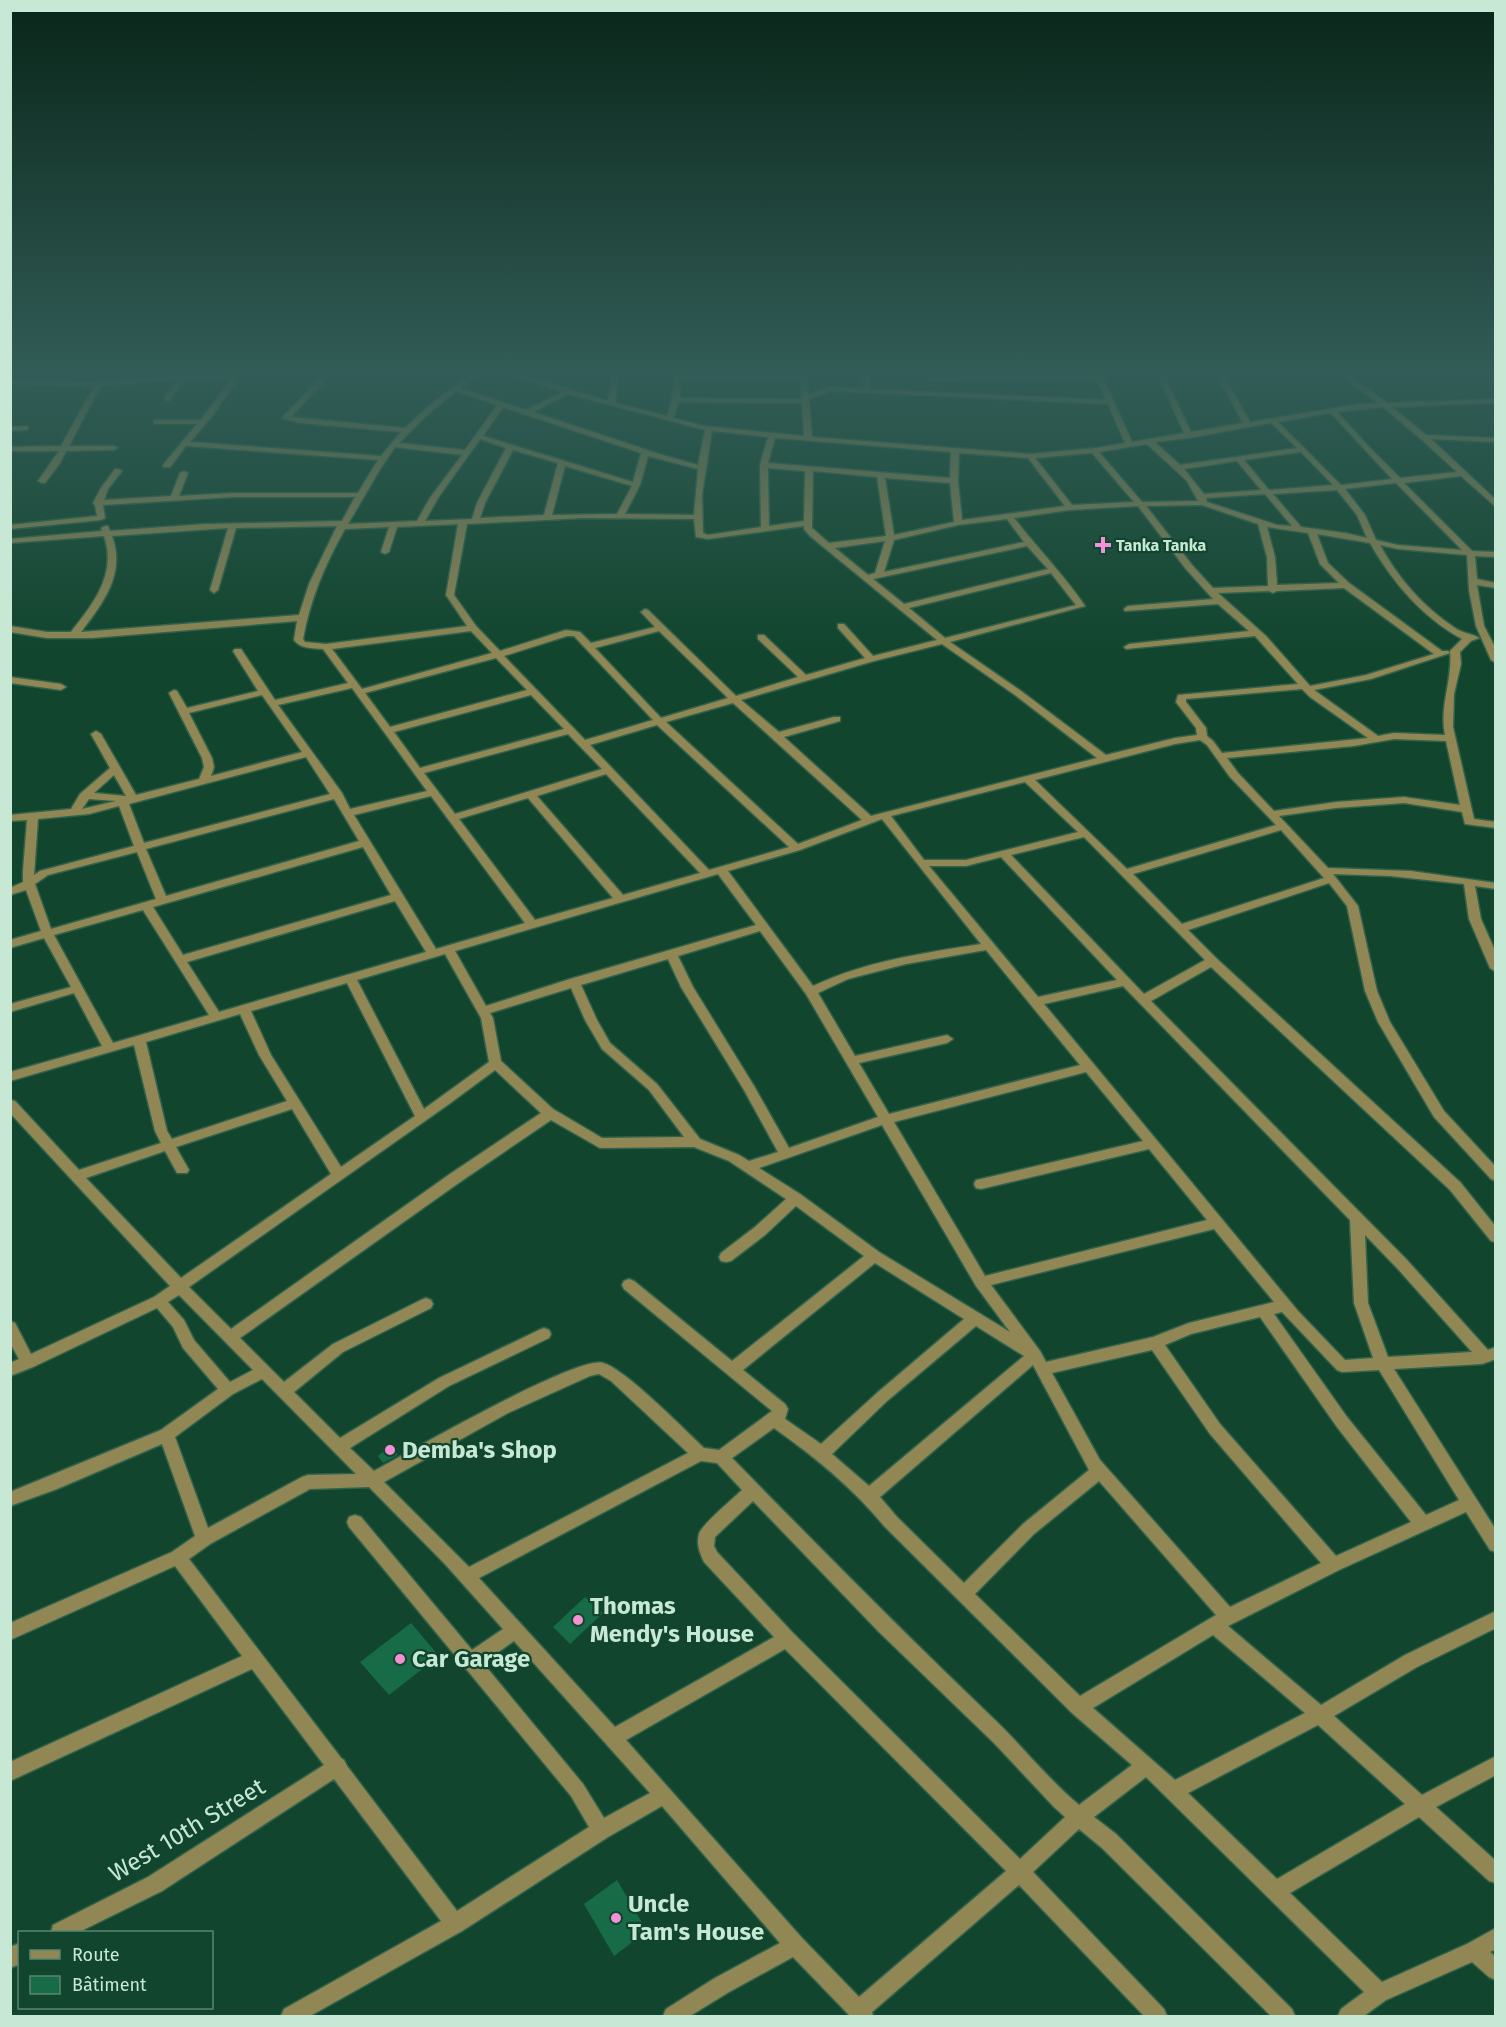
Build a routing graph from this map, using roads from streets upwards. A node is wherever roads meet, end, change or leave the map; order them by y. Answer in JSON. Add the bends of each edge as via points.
{"nodes":[{"id":1,"x":764,"y":465,"type":"edge"},
{"id":2,"x":52,"y":466,"type":"edge"},
{"id":3,"x":378,"y":466,"type":"edge"},
{"id":4,"x":458,"y":466,"type":"edge"},
{"id":5,"x":501,"y":466,"type":"edge"},
{"id":6,"x":561,"y":466,"type":"edge"},
{"id":7,"x":571,"y":466,"type":"edge"},
{"id":8,"x":641,"y":466,"type":"edge"},
{"id":9,"x":693,"y":466,"type":"edge"},
{"id":10,"x":773,"y":466,"type":"edge"},
{"id":11,"x":955,"y":466,"type":"edge"},
{"id":12,"x":1037,"y":466,"type":"edge"},
{"id":13,"x":1106,"y":466,"type":"edge"},
{"id":14,"x":1190,"y":466,"type":"edge"},
{"id":15,"x":1245,"y":466,"type":"edge"},
{"id":16,"x":1317,"y":466,"type":"edge"},
{"id":17,"x":1384,"y":466,"type":"edge"},
{"id":18,"x":1454,"y":466,"type":"edge"},
{"id":19,"x":1179,"y":467,"type":"joint"},
{"id":20,"x":701,"y":468,"type":"joint"},
{"id":21,"x":809,"y":468,"type":"junction"},
{"id":22,"x":118,"y":471,"type":"dead end"},
{"id":23,"x":184,"y":473,"type":"dead end"},
{"id":24,"x":1463,"y":474,"type":"junction"},
{"id":25,"x":881,"y":475,"type":"junction"},
{"id":26,"x":954,"y":481,"type":"junction"},
{"id":27,"x":1400,"y":481,"type":"junction"},
{"id":28,"x":42,"y":482,"type":"dead end"},
{"id":29,"x":636,"y":485,"type":"junction"},
{"id":30,"x":1338,"y":487,"type":"junction"},
{"id":31,"x":1266,"y":491,"type":"junction"},
{"id":32,"x":361,"y":495,"type":"junction"},
{"id":33,"x":1492,"y":498,"type":"edge"},
{"id":34,"x":174,"y":499,"type":"junction"},
{"id":35,"x":1203,"y":500,"type":"junction"},
{"id":36,"x":97,"y":503,"type":"junction"},
{"id":37,"x":1137,"y":504,"type":"junction"},
{"id":38,"x":1496,"y":505,"type":"edge"},
{"id":39,"x":1070,"y":508,"type":"junction"},
{"id":40,"x":620,"y":515,"type":"junction"},
{"id":41,"x":1009,"y":516,"type":"junction"},
{"id":42,"x":697,"y":517,"type":"junction"},
{"id":43,"x":101,"y":518,"type":"junction"},
{"id":44,"x":547,"y":518,"type":"junction"},
{"id":45,"x":463,"y":521,"type":"junction"},
{"id":46,"x":475,"y":521,"type":"junction"},
{"id":47,"x":1262,"y":522,"type":"junction"},
{"id":48,"x":420,"y":523,"type":"junction"},
{"id":49,"x":808,"y":523,"type":"junction"},
{"id":50,"x":958,"y":523,"type":"junction"},
{"id":51,"x":233,"y":525,"type":"junction"},
{"id":52,"x":342,"y":525,"type":"junction"},
{"id":53,"x":394,"y":525,"type":"junction"},
{"id":54,"x":10,"y":527,"type":"edge"},
{"id":55,"x":765,"y":528,"type":"junction"},
{"id":56,"x":1299,"y":530,"type":"junction"},
{"id":57,"x":1312,"y":532,"type":"junction"},
{"id":58,"x":107,"y":533,"type":"junction"},
{"id":59,"x":890,"y":538,"type":"junction"},
{"id":60,"x":10,"y":541,"type":"edge"},
{"id":61,"x":1373,"y":541,"type":"junction"},
{"id":62,"x":1029,"y":543,"type":"junction"},
{"id":63,"x":828,"y":546,"type":"junction"},
{"id":64,"x":385,"y":552,"type":"dead end"},
{"id":65,"x":1471,"y":554,"type":"junction"},
{"id":66,"x":1496,"y":555,"type":"edge"},
{"id":67,"x":1053,"y":570,"type":"junction"},
{"id":68,"x":879,"y":575,"type":"junction"},
{"id":69,"x":866,"y":578,"type":"junction"},
{"id":70,"x":1472,"y":581,"type":"junction"},
{"id":71,"x":1346,"y":585,"type":"junction"},
{"id":72,"x":1496,"y":586,"type":"edge"},
{"id":73,"x":214,"y":590,"type":"dead end"},
{"id":74,"x":1274,"y":590,"type":"junction"},
{"id":75,"x":1210,"y":591,"type":"junction"},
{"id":76,"x":1220,"y":601,"type":"junction"},
{"id":77,"x":901,"y":607,"type":"junction"},
{"id":78,"x":1128,"y":609,"type":"dead end"},
{"id":79,"x":645,"y":612,"type":"dead end"},
{"id":80,"x":300,"y":618,"type":"junction"},
{"id":81,"x":841,"y":626,"type":"dead end"},
{"id":82,"x":473,"y":628,"type":"junction"},
{"id":83,"x":661,"y":628,"type":"junction"},
{"id":84,"x":10,"y":629,"type":"edge"},
{"id":85,"x":1256,"y":633,"type":"junction"},
{"id":86,"x":74,"y":635,"type":"junction"},
{"id":87,"x":761,"y":637,"type":"dead end"},
{"id":88,"x":1485,"y":637,"type":"junction"},
{"id":89,"x":1468,"y":639,"type":"junction"},
{"id":90,"x":942,"y":640,"type":"junction"},
{"id":91,"x":326,"y":647,"type":"junction"},
{"id":92,"x":588,"y":647,"type":"junction"},
{"id":93,"x":1129,"y":647,"type":"dead end"},
{"id":94,"x":238,"y":651,"type":"dead end"},
{"id":95,"x":1455,"y":651,"type":"junction"},
{"id":96,"x":500,"y":654,"type":"junction"},
{"id":97,"x":1440,"y":654,"type":"junction"},
{"id":98,"x":872,"y":659,"type":"junction"},
{"id":99,"x":1496,"y":660,"type":"edge"},
{"id":100,"x":804,"y":678,"type":"junction"},
{"id":101,"x":10,"y":680,"type":"edge"},
{"id":102,"x":62,"y":687,"type":"dead end"},
{"id":103,"x":357,"y":688,"type":"junction"},
{"id":104,"x":1305,"y":688,"type":"junction"},
{"id":105,"x":535,"y":691,"type":"junction"},
{"id":106,"x":264,"y":692,"type":"junction"},
{"id":107,"x":174,"y":693,"type":"dead end"},
{"id":108,"x":733,"y":698,"type":"junction"},
{"id":109,"x":274,"y":703,"type":"junction"},
{"id":110,"x":183,"y":712,"type":"junction"},
{"id":111,"x":837,"y":719,"type":"dead end"},
{"id":112,"x":660,"y":722,"type":"junction"},
{"id":113,"x":388,"y":730,"type":"junction"},
{"id":114,"x":572,"y":730,"type":"junction"},
{"id":115,"x":96,"y":734,"type":"dead end"},
{"id":116,"x":777,"y":735,"type":"junction"},
{"id":117,"x":1202,"y":737,"type":"junction"},
{"id":118,"x":1375,"y":738,"type":"junction"},
{"id":119,"x":1451,"y":738,"type":"junction"},
{"id":120,"x":585,"y":743,"type":"junction"},
{"id":121,"x":308,"y":753,"type":"junction"},
{"id":122,"x":1220,"y":756,"type":"junction"},
{"id":123,"x":1106,"y":760,"type":"junction"},
{"id":124,"x":117,"y":768,"type":"junction"},
{"id":125,"x":609,"y":770,"type":"junction"},
{"id":126,"x":419,"y":771,"type":"junction"},
{"id":127,"x":204,"y":780,"type":"junction"},
{"id":128,"x":1029,"y":780,"type":"junction"},
{"id":129,"x":434,"y":792,"type":"junction"},
{"id":130,"x":530,"y":794,"type":"junction"},
{"id":131,"x":338,"y":795,"type":"junction"},
{"id":132,"x":84,"y":796,"type":"junction"},
{"id":133,"x":128,"y":800,"type":"junction"},
{"id":134,"x":1465,"y":809,"type":"junction"},
{"id":135,"x":74,"y":813,"type":"junction"},
{"id":136,"x":348,"y":813,"type":"junction"},
{"id":137,"x":1273,"y":814,"type":"junction"},
{"id":138,"x":884,"y":815,"type":"junction"},
{"id":139,"x":33,"y":816,"type":"junction"},
{"id":140,"x":10,"y":818,"type":"edge"},
{"id":141,"x":453,"y":818,"type":"junction"},
{"id":142,"x":870,"y":821,"type":"junction"},
{"id":143,"x":1496,"y":825,"type":"edge"},
{"id":144,"x":1284,"y":826,"type":"junction"},
{"id":145,"x":1086,"y":833,"type":"junction"},
{"id":146,"x":364,"y":843,"type":"junction"},
{"id":147,"x":142,"y":847,"type":"junction"},
{"id":148,"x":796,"y":848,"type":"junction"},
{"id":149,"x":1004,"y":854,"type":"junction"},
{"id":150,"x":921,"y":863,"type":"junction"},
{"id":151,"x":721,"y":870,"type":"junction"},
{"id":152,"x":1125,"y":873,"type":"junction"},
{"id":153,"x":707,"y":874,"type":"junction"},
{"id":154,"x":1328,"y":875,"type":"junction"},
{"id":155,"x":1469,"y":881,"type":"junction"},
{"id":156,"x":29,"y":883,"type":"junction"},
{"id":157,"x":1496,"y":886,"type":"edge"},
{"id":158,"x":10,"y":892,"type":"edge"},
{"id":159,"x":396,"y":897,"type":"junction"},
{"id":160,"x":620,"y":899,"type":"junction"},
{"id":161,"x":162,"y":900,"type":"junction"},
{"id":162,"x":146,"y":905,"type":"junction"},
{"id":163,"x":532,"y":925,"type":"junction"},
{"id":164,"x":762,"y":927,"type":"junction"},
{"id":165,"x":1179,"y":929,"type":"junction"},
{"id":166,"x":47,"y":932,"type":"junction"},
{"id":167,"x":10,"y":944,"type":"edge"},
{"id":168,"x":989,"y":946,"type":"junction"},
{"id":169,"x":448,"y":949,"type":"junction"},
{"id":170,"x":433,"y":954,"type":"junction"},
{"id":171,"x":671,"y":954,"type":"junction"},
{"id":172,"x":180,"y":960,"type":"junction"},
{"id":173,"x":1212,"y":961,"type":"junction"},
{"id":174,"x":1496,"y":968,"type":"edge"},
{"id":175,"x":350,"y":978,"type":"junction"},
{"id":176,"x":574,"y":982,"type":"junction"},
{"id":177,"x":1126,"y":982,"type":"junction"},
{"id":178,"x":76,"y":989,"type":"junction"},
{"id":179,"x":811,"y":992,"type":"junction"},
{"id":180,"x":1143,"y":1000,"type":"junction"},
{"id":181,"x":1035,"y":1002,"type":"junction"},
{"id":182,"x":10,"y":1008,"type":"edge"},
{"id":183,"x":244,"y":1009,"type":"junction"},
{"id":184,"x":483,"y":1011,"type":"junction"},
{"id":185,"x":216,"y":1017,"type":"junction"},
{"id":186,"x":947,"y":1039,"type":"dead end"},
{"id":187,"x":139,"y":1040,"type":"junction"},
{"id":188,"x":109,"y":1047,"type":"junction"},
{"id":189,"x":851,"y":1061,"type":"junction"},
{"id":190,"x":495,"y":1063,"type":"junction"},
{"id":191,"x":1089,"y":1066,"type":"junction"},
{"id":192,"x":10,"y":1077,"type":"edge"},
{"id":193,"x":294,"y":1102,"type":"junction"},
{"id":194,"x":10,"y":1104,"type":"edge"},
{"id":195,"x":551,"y":1113,"type":"junction"},
{"id":196,"x":422,"y":1117,"type":"junction"},
{"id":197,"x":886,"y":1119,"type":"junction"},
{"id":198,"x":695,"y":1142,"type":"junction"},
{"id":199,"x":168,"y":1144,"type":"junction"},
{"id":200,"x":1152,"y":1144,"type":"junction"},
{"id":201,"x":785,"y":1153,"type":"junction"},
{"id":202,"x":748,"y":1167,"type":"junction"},
{"id":203,"x":182,"y":1170,"type":"dead end"},
{"id":204,"x":339,"y":1175,"type":"junction"},
{"id":205,"x":76,"y":1176,"type":"junction"},
{"id":206,"x":1496,"y":1176,"type":"edge"},
{"id":207,"x":981,"y":1184,"type":"dead end"},
{"id":208,"x":795,"y":1198,"type":"junction"},
{"id":209,"x":1358,"y":1219,"type":"junction"},
{"id":210,"x":1218,"y":1223,"type":"junction"},
{"id":211,"x":1496,"y":1237,"type":"edge"},
{"id":212,"x":874,"y":1256,"type":"junction"},
{"id":213,"x":726,"y":1257,"type":"dead end"},
{"id":214,"x":981,"y":1282,"type":"junction"},
{"id":215,"x":629,"y":1285,"type":"dead end"},
{"id":216,"x":180,"y":1287,"type":"junction"},
{"id":217,"x":159,"y":1301,"type":"junction"},
{"id":218,"x":426,"y":1304,"type":"dead end"},
{"id":219,"x":1286,"y":1305,"type":"junction"},
{"id":220,"x":1264,"y":1311,"type":"junction"},
{"id":221,"x":976,"y":1317,"type":"junction"},
{"id":222,"x":10,"y":1327,"type":"edge"},
{"id":223,"x":544,"y":1334,"type":"dead end"},
{"id":224,"x":231,"y":1337,"type":"junction"},
{"id":225,"x":1155,"y":1343,"type":"junction"},
{"id":226,"x":1490,"y":1355,"type":"edge"},
{"id":227,"x":1039,"y":1362,"type":"junction"},
{"id":228,"x":28,"y":1363,"type":"junction"},
{"id":229,"x":1383,"y":1364,"type":"junction"},
{"id":230,"x":10,"y":1370,"type":"edge"},
{"id":231,"x":732,"y":1370,"type":"junction"},
{"id":232,"x":265,"y":1371,"type":"junction"},
{"id":233,"x":228,"y":1389,"type":"junction"},
{"id":234,"x":285,"y":1390,"type":"junction"},
{"id":235,"x":774,"y":1420,"type":"junction"},
{"id":236,"x":166,"y":1435,"type":"junction"},
{"id":237,"x":340,"y":1446,"type":"junction"},
{"id":238,"x":700,"y":1454,"type":"junction"},
{"id":239,"x":821,"y":1454,"type":"junction"},
{"id":240,"x":721,"y":1457,"type":"junction"},
{"id":241,"x":1099,"y":1472,"type":"junction"},
{"id":242,"x":373,"y":1480,"type":"junction"},
{"id":243,"x":753,"y":1490,"type":"junction"},
{"id":244,"x":869,"y":1496,"type":"junction"},
{"id":245,"x":10,"y":1498,"type":"edge"},
{"id":246,"x":1468,"y":1503,"type":"junction"},
{"id":247,"x":355,"y":1522,"type":"dead end"},
{"id":248,"x":1423,"y":1524,"type":"junction"},
{"id":249,"x":204,"y":1539,"type":"junction"},
{"id":250,"x":1496,"y":1545,"type":"edge"},
{"id":251,"x":178,"y":1557,"type":"junction"},
{"id":252,"x":1333,"y":1565,"type":"junction"},
{"id":253,"x":467,"y":1576,"type":"junction"},
{"id":254,"x":964,"y":1594,"type":"junction"},
{"id":255,"x":1496,"y":1619,"type":"edge"},
{"id":256,"x":1221,"y":1621,"type":"junction"},
{"id":257,"x":516,"y":1630,"type":"junction"},
{"id":258,"x":10,"y":1632,"type":"edge"},
{"id":259,"x":787,"y":1639,"type":"junction"},
{"id":260,"x":255,"y":1659,"type":"junction"},
{"id":261,"x":470,"y":1662,"type":"junction"},
{"id":262,"x":1078,"y":1707,"type":"junction"},
{"id":263,"x":1320,"y":1715,"type":"junction"},
{"id":264,"x":613,"y":1738,"type":"junction"},
{"id":265,"x":1496,"y":1765,"type":"edge"},
{"id":266,"x":338,"y":1766,"type":"junction"},
{"id":267,"x":1145,"y":1766,"type":"junction"},
{"id":268,"x":10,"y":1772,"type":"edge"},
{"id":269,"x":1173,"y":1791,"type":"junction"},
{"id":270,"x":664,"y":1795,"type":"junction"},
{"id":271,"x":1420,"y":1805,"type":"junction"},
{"id":272,"x":1078,"y":1817,"type":"junction"},
{"id":273,"x":601,"y":1830,"type":"junction"},
{"id":274,"x":1020,"y":1872,"type":"junction"},
{"id":275,"x":1496,"y":1874,"type":"edge"},
{"id":276,"x":1275,"y":1891,"type":"junction"},
{"id":277,"x":455,"y":1923,"type":"junction"},
{"id":278,"x":62,"y":1931,"type":"edge"},
{"id":279,"x":1496,"y":1938,"type":"edge"},
{"id":280,"x":795,"y":1945,"type":"junction"},
{"id":281,"x":1474,"y":1951,"type":"junction"},
{"id":282,"x":1496,"y":1970,"type":"edge"},
{"id":283,"x":1379,"y":1993,"type":"junction"},
{"id":284,"x":860,"y":2014,"type":"edge"},
{"id":285,"x":291,"y":2016,"type":"edge"},
{"id":286,"x":672,"y":2016,"type":"edge"},
{"id":287,"x":1157,"y":2016,"type":"edge"},
{"id":288,"x":1285,"y":2016,"type":"edge"},
{"id":289,"x":1348,"y":2016,"type":"edge"}],
"edges":[{"from":1,"to":55,"type":"street"},
{"from":2,"to":28,"type":"street"},
{"from":3,"to":32,"type":"street"},
{"from":4,"to":48,"type":"street"},
{"from":5,"to":46,"type":"street"},
{"from":6,"to":44,"type":"street"},
{"from":7,"to":29,"type":"street"},
{"from":8,"to":29,"type":"street"},
{"from":9,"to":20,"type":"street"},
{"from":10,"to":21,"type":"street"},
{"from":11,"to":26,"type":"street"},
{"from":12,"to":39,"type":"street"},
{"from":13,"to":37,"type":"street"},
{"from":14,"to":19,"type":"street"},
{"from":15,"to":31,"type":"street"},
{"from":16,"to":30,"type":"street"},
{"from":17,"to":27,"type":"street"},
{"from":18,"to":24,"type":"street"},
{"from":19,"to":35,"type":"street"},
{"from":20,"to":42,"type":"street"},
{"from":21,"to":25,"type":"street"},
{"from":21,"to":49,"type":"street"},
{"from":22,"to":36,"type":"street"},
{"from":23,"to":34,"type":"street"},
{"from":24,"to":27,"type":"street"},
{"from":24,"to":33,"type":"street"},
{"from":25,"to":26,"type":"street"},
{"from":25,"to":59,"type":"street"},
{"from":26,"to":50,"type":"street"},
{"from":27,"to":30,"type":"street"},
{"from":27,"to":65,"type":"street"},
{"from":29,"to":40,"type":"street"},
{"from":30,"to":31,"type":"street"},
{"from":30,"to":61,"type":"street","via":[[1360,513]]},
{"from":31,"to":35,"type":"street"},
{"from":31,"to":56,"type":"street"},
{"from":32,"to":34,"type":"street"},
{"from":32,"to":52,"type":"street"},
{"from":33,"to":38,"type":"street"},
{"from":34,"to":36,"type":"street"},
{"from":35,"to":37,"type":"street"},
{"from":35,"to":47,"type":"street"},
{"from":36,"to":43,"type":"street"},
{"from":37,"to":39,"type":"street"},
{"from":37,"to":75,"type":"street"},
{"from":39,"to":41,"type":"street"},
{"from":40,"to":42,"type":"street"},
{"from":40,"to":44,"type":"street"},
{"from":41,"to":50,"type":"street"},
{"from":41,"to":62,"type":"street"},
{"from":42,"to":55,"type":"street","via":[[699,535],[708,537]]},
{"from":43,"to":54,"type":"street"},
{"from":43,"to":58,"type":"street"},
{"from":44,"to":46,"type":"street"},
{"from":45,"to":46,"type":"street"},
{"from":45,"to":48,"type":"street"},
{"from":45,"to":82,"type":"street","via":[[450,596]]},
{"from":47,"to":56,"type":"street"},
{"from":47,"to":74,"type":"street"},
{"from":48,"to":53,"type":"street"},
{"from":49,"to":55,"type":"street"},
{"from":49,"to":63,"type":"street","via":[[808,529]]},
{"from":50,"to":59,"type":"street"},
{"from":51,"to":52,"type":"street"},
{"from":51,"to":58,"type":"street"},
{"from":51,"to":73,"type":"street"},
{"from":52,"to":53,"type":"street"},
{"from":52,"to":80,"type":"street"},
{"from":53,"to":64,"type":"street"},
{"from":56,"to":57,"type":"street"},
{"from":57,"to":61,"type":"street"},
{"from":57,"to":71,"type":"street","via":[[1324,564]]},
{"from":58,"to":60,"type":"street"},
{"from":58,"to":86,"type":"street","via":[[114,564],[99,598]]},
{"from":59,"to":63,"type":"street"},
{"from":59,"to":68,"type":"street"},
{"from":61,"to":65,"type":"street"},
{"from":61,"to":89,"type":"street","via":[[1398,582],[1452,631]]},
{"from":62,"to":67,"type":"street"},
{"from":62,"to":68,"type":"street"},
{"from":63,"to":69,"type":"street"},
{"from":65,"to":66,"type":"street"},
{"from":65,"to":70,"type":"street"},
{"from":67,"to":77,"type":"street"},
{"from":67,"to":90,"type":"street","via":[[1081,606]]},
{"from":68,"to":69,"type":"street"},
{"from":69,"to":77,"type":"street"},
{"from":70,"to":72,"type":"street"},
{"from":70,"to":88,"type":"street"},
{"from":71,"to":74,"type":"street"},
{"from":71,"to":97,"type":"street"},
{"from":74,"to":75,"type":"street"},
{"from":75,"to":76,"type":"street"},
{"from":76,"to":78,"type":"street"},
{"from":76,"to":85,"type":"street"},
{"from":77,"to":90,"type":"street"},
{"from":79,"to":83,"type":"street"},
{"from":80,"to":86,"type":"street"},
{"from":80,"to":91,"type":"street","via":[[297,640]]},
{"from":81,"to":98,"type":"street"},
{"from":82,"to":91,"type":"street"},
{"from":82,"to":96,"type":"street"},
{"from":83,"to":92,"type":"street"},
{"from":83,"to":108,"type":"street"},
{"from":84,"to":86,"type":"street"},
{"from":85,"to":93,"type":"street"},
{"from":85,"to":104,"type":"street"},
{"from":87,"to":100,"type":"street"},
{"from":88,"to":89,"type":"street"},
{"from":88,"to":99,"type":"street"},
{"from":89,"to":95,"type":"street"},
{"from":90,"to":98,"type":"street"},
{"from":90,"to":123,"type":"street"},
{"from":91,"to":103,"type":"street"},
{"from":92,"to":96,"type":"street","via":[[570,632]]},
{"from":92,"to":112,"type":"street"},
{"from":94,"to":106,"type":"street"},
{"from":95,"to":97,"type":"street"},
{"from":95,"to":119,"type":"street","via":[[1449,694]]},
{"from":96,"to":103,"type":"street"},
{"from":96,"to":105,"type":"street"},
{"from":97,"to":104,"type":"street","via":[[1368,677]]},
{"from":98,"to":100,"type":"street"},
{"from":100,"to":108,"type":"street"},
{"from":101,"to":102,"type":"street"},
{"from":103,"to":109,"type":"street"},
{"from":103,"to":113,"type":"street"},
{"from":104,"to":117,"type":"street","via":[[1181,698],[1201,728]]},
{"from":104,"to":118,"type":"street"},
{"from":105,"to":113,"type":"street"},
{"from":105,"to":114,"type":"street"},
{"from":106,"to":109,"type":"street"},
{"from":106,"to":110,"type":"street"},
{"from":107,"to":110,"type":"street"},
{"from":108,"to":112,"type":"street"},
{"from":108,"to":116,"type":"street"},
{"from":109,"to":121,"type":"street"},
{"from":110,"to":127,"type":"street","via":[[207,759]]},
{"from":111,"to":116,"type":"street"},
{"from":112,"to":120,"type":"street"},
{"from":112,"to":148,"type":"street"},
{"from":113,"to":126,"type":"street"},
{"from":114,"to":120,"type":"street"},
{"from":114,"to":126,"type":"street"},
{"from":115,"to":124,"type":"street"},
{"from":116,"to":142,"type":"street"},
{"from":117,"to":122,"type":"street"},
{"from":117,"to":123,"type":"street"},
{"from":118,"to":119,"type":"street"},
{"from":118,"to":122,"type":"street"},
{"from":119,"to":134,"type":"street"},
{"from":120,"to":125,"type":"street"},
{"from":121,"to":127,"type":"street"},
{"from":121,"to":131,"type":"street"},
{"from":122,"to":137,"type":"street","via":[[1233,775]]},
{"from":123,"to":128,"type":"street"},
{"from":124,"to":132,"type":"street"},
{"from":124,"to":133,"type":"street"},
{"from":125,"to":130,"type":"street"},
{"from":125,"to":153,"type":"street"},
{"from":126,"to":129,"type":"street"},
{"from":127,"to":133,"type":"street"},
{"from":128,"to":138,"type":"street"},
{"from":128,"to":145,"type":"street"},
{"from":129,"to":136,"type":"street"},
{"from":129,"to":141,"type":"street"},
{"from":130,"to":141,"type":"street"},
{"from":130,"to":160,"type":"street"},
{"from":131,"to":136,"type":"street"},
{"from":131,"to":147,"type":"street"},
{"from":132,"to":133,"type":"street"},
{"from":132,"to":135,"type":"street"},
{"from":133,"to":135,"type":"street"},
{"from":133,"to":147,"type":"street","via":[[129,824]]},
{"from":134,"to":137,"type":"street","via":[[1404,800]]},
{"from":134,"to":143,"type":"street","via":[[1469,822]]},
{"from":135,"to":139,"type":"street"},
{"from":136,"to":146,"type":"street"},
{"from":137,"to":144,"type":"street"},
{"from":138,"to":142,"type":"street"},
{"from":138,"to":150,"type":"street"},
{"from":139,"to":140,"type":"street"},
{"from":139,"to":156,"type":"street"},
{"from":141,"to":163,"type":"street"},
{"from":142,"to":148,"type":"street"},
{"from":144,"to":152,"type":"street"},
{"from":144,"to":154,"type":"street"},
{"from":145,"to":149,"type":"street"},
{"from":145,"to":152,"type":"street"},
{"from":146,"to":159,"type":"street"},
{"from":146,"to":161,"type":"street"},
{"from":147,"to":156,"type":"street","via":[[44,873]]},
{"from":147,"to":161,"type":"street"},
{"from":148,"to":151,"type":"street"},
{"from":149,"to":150,"type":"street","via":[[966,863]]},
{"from":149,"to":177,"type":"street"},
{"from":150,"to":168,"type":"street"},
{"from":151,"to":153,"type":"street"},
{"from":151,"to":164,"type":"street"},
{"from":152,"to":165,"type":"street"},
{"from":153,"to":160,"type":"street"},
{"from":154,"to":155,"type":"street","via":[[1385,870]]},
{"from":154,"to":165,"type":"street"},
{"from":154,"to":206,"type":"street","via":[[1352,906],[1371,991],[1384,1022],[1439,1114]]},
{"from":155,"to":157,"type":"street"},
{"from":155,"to":174,"type":"street","via":[[1475,919]]},
{"from":156,"to":158,"type":"street"},
{"from":156,"to":166,"type":"street"},
{"from":159,"to":170,"type":"street"},
{"from":159,"to":172,"type":"street"},
{"from":160,"to":163,"type":"street"},
{"from":161,"to":162,"type":"street"},
{"from":162,"to":166,"type":"street"},
{"from":162,"to":172,"type":"street"},
{"from":163,"to":169,"type":"street"},
{"from":164,"to":171,"type":"street"},
{"from":164,"to":179,"type":"street"},
{"from":165,"to":173,"type":"street"},
{"from":166,"to":167,"type":"street"},
{"from":166,"to":178,"type":"street"},
{"from":168,"to":179,"type":"street","via":[[906,960],[844,976]]},
{"from":168,"to":181,"type":"street"},
{"from":169,"to":170,"type":"street"},
{"from":169,"to":184,"type":"street"},
{"from":170,"to":175,"type":"street"},
{"from":171,"to":176,"type":"street"},
{"from":171,"to":201,"type":"street"},
{"from":172,"to":185,"type":"street"},
{"from":173,"to":180,"type":"street"},
{"from":173,"to":211,"type":"street","via":[[1448,1179]]},
{"from":175,"to":183,"type":"street"},
{"from":175,"to":196,"type":"street"},
{"from":176,"to":184,"type":"street"},
{"from":176,"to":198,"type":"street","via":[[606,1046],[653,1087]]},
{"from":177,"to":180,"type":"street"},
{"from":177,"to":181,"type":"street"},
{"from":178,"to":182,"type":"street"},
{"from":178,"to":188,"type":"street"},
{"from":179,"to":189,"type":"street"},
{"from":180,"to":209,"type":"street"},
{"from":181,"to":191,"type":"street"},
{"from":183,"to":185,"type":"street"},
{"from":183,"to":193,"type":"street","via":[[265,1055]]},
{"from":184,"to":190,"type":"street"},
{"from":185,"to":187,"type":"street"},
{"from":186,"to":189,"type":"street"},
{"from":187,"to":188,"type":"street"},
{"from":187,"to":199,"type":"street","via":[[160,1131]]},
{"from":188,"to":192,"type":"street"},
{"from":189,"to":197,"type":"street"},
{"from":190,"to":195,"type":"street"},
{"from":190,"to":196,"type":"street"},
{"from":191,"to":197,"type":"street"},
{"from":191,"to":200,"type":"street"},
{"from":193,"to":199,"type":"street"},
{"from":193,"to":204,"type":"street"},
{"from":194,"to":205,"type":"street"},
{"from":195,"to":198,"type":"street","via":[[600,1143]]},
{"from":195,"to":224,"type":"street"},
{"from":196,"to":204,"type":"street"},
{"from":197,"to":201,"type":"street"},
{"from":197,"to":214,"type":"street"},
{"from":198,"to":202,"type":"street"},
{"from":199,"to":203,"type":"street"},
{"from":199,"to":205,"type":"street"},
{"from":200,"to":207,"type":"street"},
{"from":200,"to":210,"type":"street"},
{"from":201,"to":202,"type":"street"},
{"from":202,"to":208,"type":"street"},
{"from":204,"to":216,"type":"street"},
{"from":205,"to":216,"type":"street"},
{"from":208,"to":212,"type":"street"},
{"from":208,"to":213,"type":"street"},
{"from":209,"to":226,"type":"street"},
{"from":209,"to":229,"type":"street","via":[[1361,1303]]},
{"from":210,"to":214,"type":"street"},
{"from":210,"to":219,"type":"street"},
{"from":212,"to":221,"type":"street"},
{"from":212,"to":231,"type":"street"},
{"from":214,"to":227,"type":"street"},
{"from":215,"to":231,"type":"street"},
{"from":216,"to":217,"type":"street"},
{"from":216,"to":224,"type":"street"},
{"from":217,"to":228,"type":"street"},
{"from":217,"to":233,"type":"street","via":[[179,1324],[188,1344]]},
{"from":218,"to":234,"type":"street","via":[[338,1348]]},
{"from":219,"to":220,"type":"street"},
{"from":219,"to":229,"type":"street","via":[[1342,1366]]},
{"from":220,"to":225,"type":"street","via":[[1189,1329]]},
{"from":220,"to":248,"type":"street","via":[[1342,1422]]},
{"from":221,"to":227,"type":"street"},
{"from":221,"to":239,"type":"street"},
{"from":222,"to":228,"type":"street"},
{"from":223,"to":237,"type":"street","via":[[444,1382]]},
{"from":224,"to":232,"type":"street"},
{"from":225,"to":227,"type":"street"},
{"from":225,"to":252,"type":"street","via":[[1215,1429]]},
{"from":226,"to":229,"type":"street"},
{"from":227,"to":241,"type":"street"},
{"from":227,"to":244,"type":"street"},
{"from":228,"to":230,"type":"street"},
{"from":229,"to":246,"type":"street"},
{"from":231,"to":235,"type":"street","via":[[780,1409]]},
{"from":232,"to":233,"type":"street"},
{"from":232,"to":234,"type":"street"},
{"from":233,"to":236,"type":"street"},
{"from":234,"to":237,"type":"street"},
{"from":235,"to":239,"type":"street"},
{"from":235,"to":240,"type":"street"},
{"from":236,"to":245,"type":"street"},
{"from":236,"to":249,"type":"street"},
{"from":237,"to":242,"type":"street"},
{"from":238,"to":240,"type":"street"},
{"from":238,"to":242,"type":"street","via":[[616,1377],[601,1368],[503,1407]]},
{"from":238,"to":253,"type":"street"},
{"from":239,"to":244,"type":"street"},
{"from":240,"to":243,"type":"street"},
{"from":241,"to":254,"type":"street","via":[[998,1557]]},
{"from":241,"to":256,"type":"street"},
{"from":242,"to":249,"type":"street","via":[[308,1482]]},
{"from":242,"to":253,"type":"street"},
{"from":243,"to":259,"type":"street","via":[[707,1534],[706,1546],[710,1557]]},
{"from":243,"to":272,"type":"street"},
{"from":244,"to":254,"type":"street"},
{"from":246,"to":248,"type":"street"},
{"from":246,"to":250,"type":"street"},
{"from":247,"to":261,"type":"street"},
{"from":248,"to":252,"type":"street"},
{"from":249,"to":251,"type":"street"},
{"from":251,"to":258,"type":"street"},
{"from":251,"to":260,"type":"street"},
{"from":252,"to":256,"type":"street"},
{"from":253,"to":257,"type":"street"},
{"from":254,"to":262,"type":"street"},
{"from":255,"to":263,"type":"street","via":[[1411,1661]]},
{"from":256,"to":262,"type":"street"},
{"from":256,"to":263,"type":"street"},
{"from":257,"to":261,"type":"street"},
{"from":257,"to":264,"type":"street"},
{"from":259,"to":264,"type":"street"},
{"from":259,"to":274,"type":"street"},
{"from":260,"to":266,"type":"street"},
{"from":260,"to":268,"type":"street"},
{"from":261,"to":273,"type":"street","via":[[577,1790]]},
{"from":262,"to":267,"type":"street"},
{"from":263,"to":269,"type":"street"},
{"from":263,"to":271,"type":"street"},
{"from":264,"to":270,"type":"street"},
{"from":265,"to":271,"type":"street"},
{"from":266,"to":277,"type":"street"},
{"from":266,"to":278,"type":"street","name":"West 10th Street","via":[[154,1884]]},
{"from":267,"to":269,"type":"street"},
{"from":267,"to":272,"type":"street"},
{"from":269,"to":276,"type":"street"},
{"from":270,"to":273,"type":"street"},
{"from":270,"to":280,"type":"street"},
{"from":271,"to":275,"type":"street"},
{"from":271,"to":276,"type":"street"},
{"from":272,"to":274,"type":"street"},
{"from":272,"to":288,"type":"street","via":[[1109,1841]]},
{"from":273,"to":277,"type":"street"},
{"from":274,"to":284,"type":"street"},
{"from":274,"to":287,"type":"street"},
{"from":276,"to":283,"type":"street"},
{"from":277,"to":285,"type":"street"},
{"from":279,"to":281,"type":"street"},
{"from":280,"to":284,"type":"street"},
{"from":280,"to":286,"type":"street"},
{"from":281,"to":282,"type":"street"},
{"from":281,"to":283,"type":"street"},
{"from":283,"to":289,"type":"street"}]}
